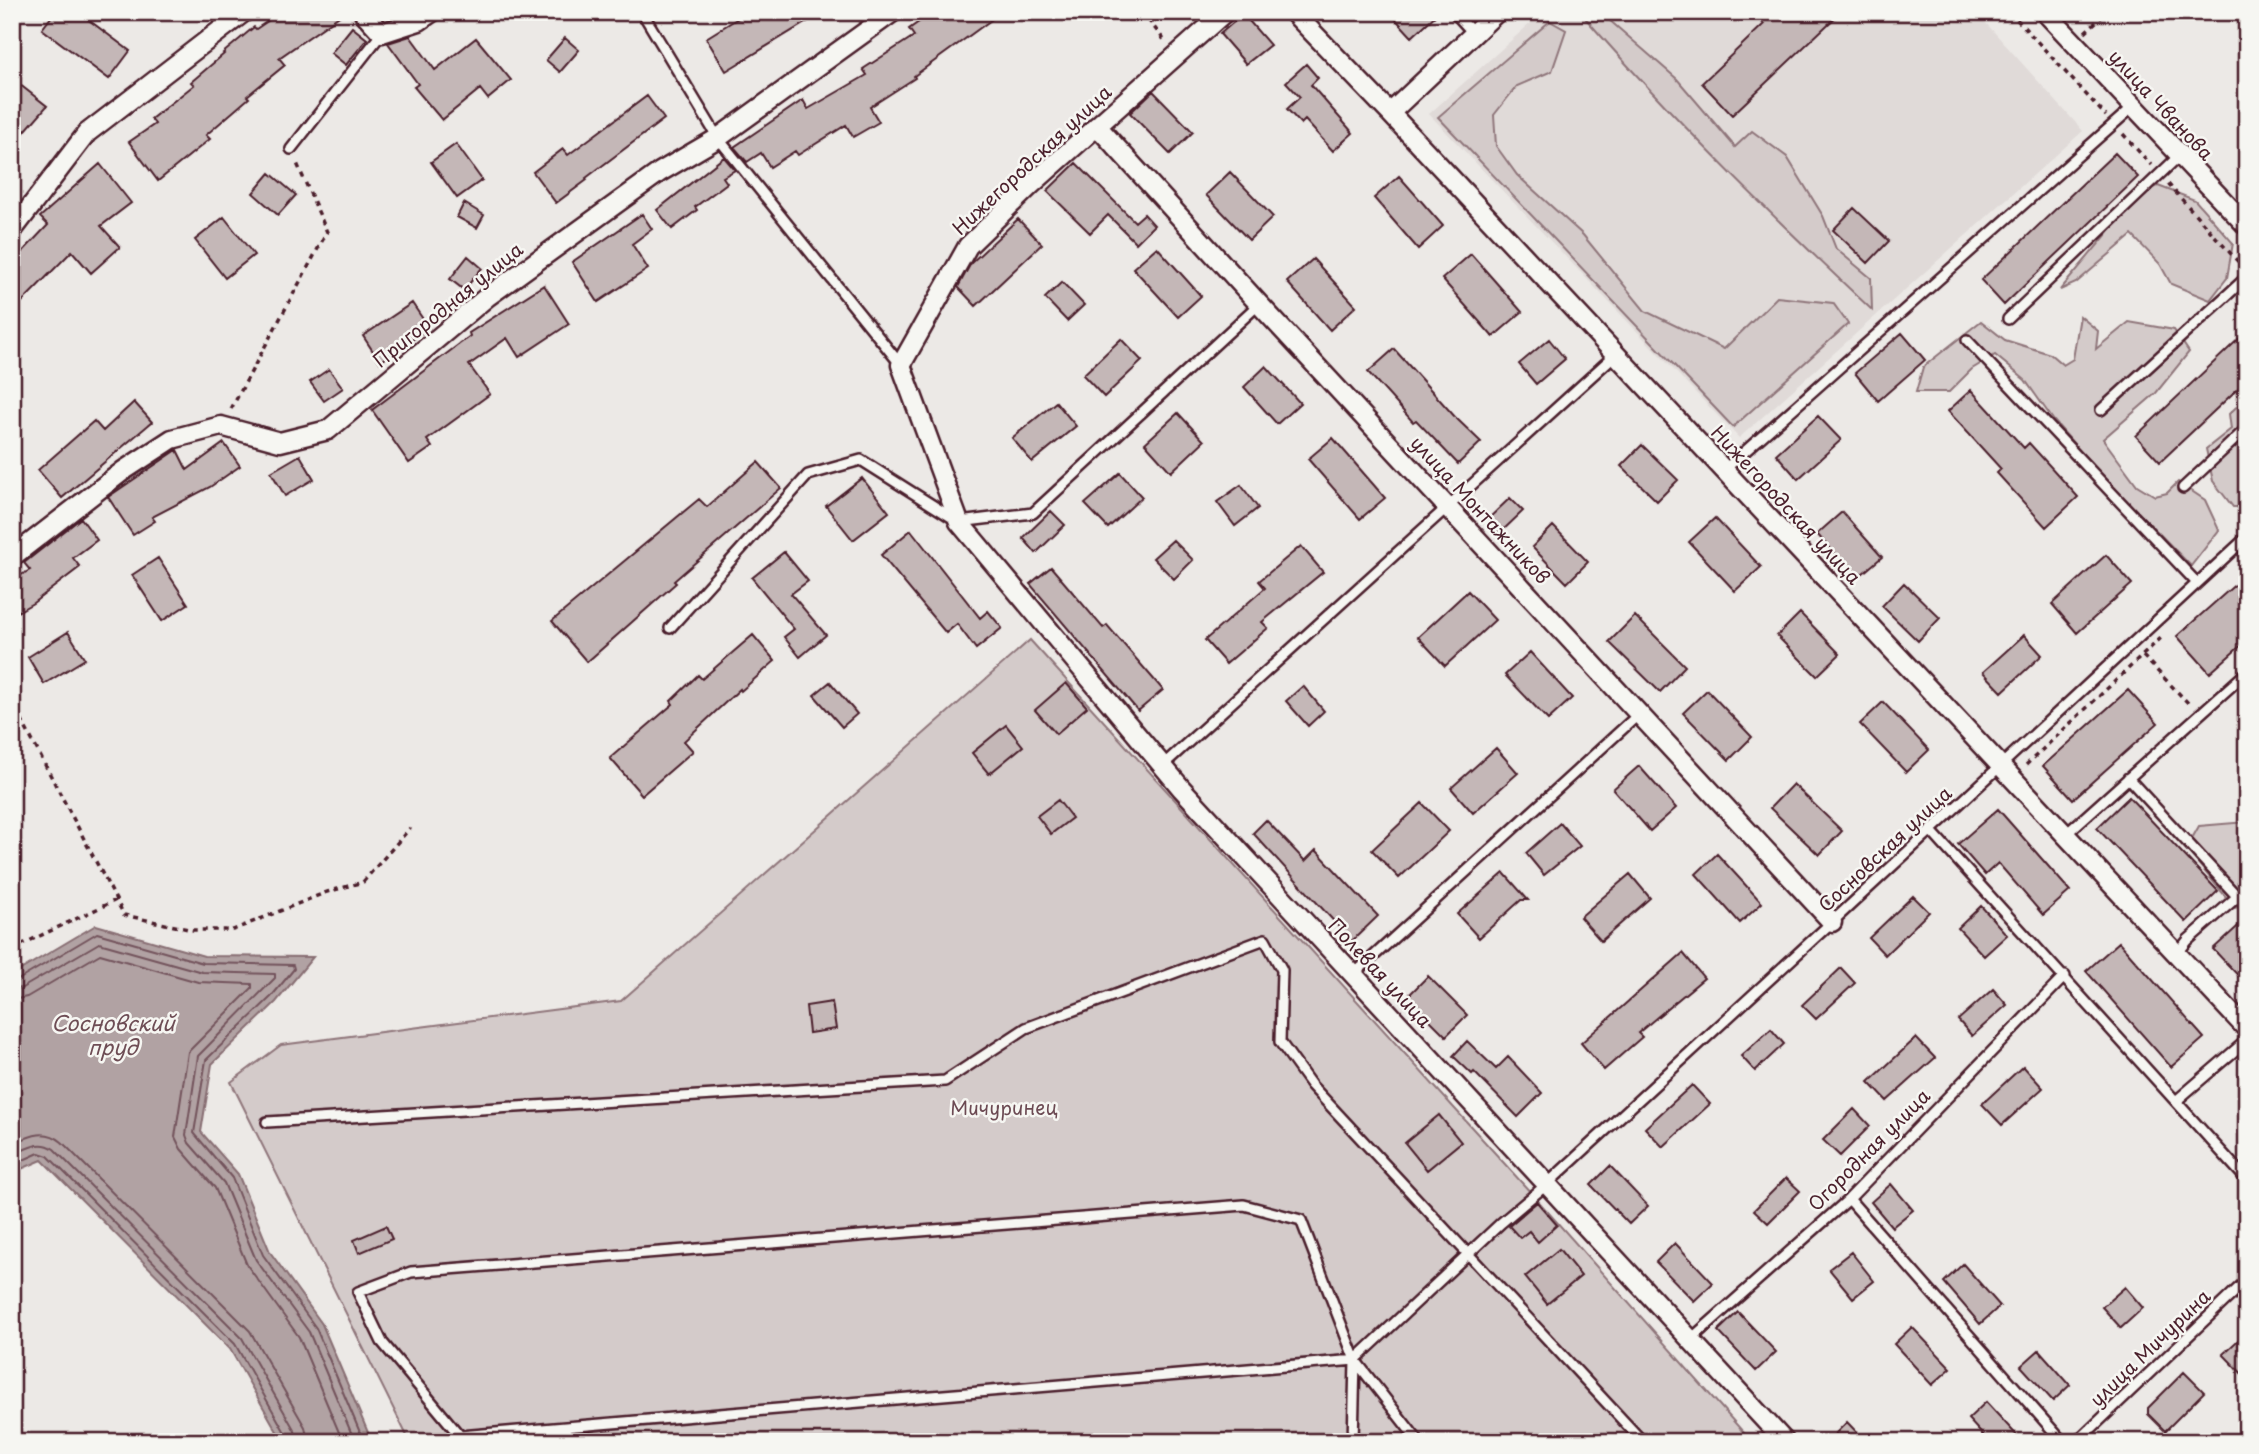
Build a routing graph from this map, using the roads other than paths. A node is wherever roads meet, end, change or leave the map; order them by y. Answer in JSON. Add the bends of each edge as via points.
{"nodes":[{"id":1,"x":244,"y":12,"type":"edge"},
{"id":2,"x":363,"y":12,"type":"edge"},
{"id":3,"x":432,"y":12,"type":"edge"},
{"id":4,"x":642,"y":12,"type":"edge"},
{"id":5,"x":893,"y":12,"type":"edge"},
{"id":6,"x":1226,"y":12,"type":"edge"},
{"id":7,"x":1293,"y":12,"type":"edge"},
{"id":8,"x":1454,"y":12,"type":"edge"},
{"id":9,"x":1497,"y":12,"type":"edge"},
{"id":10,"x":2045,"y":12,"type":"edge"},
{"id":11,"x":382,"y":33,"type":"junction"},
{"id":12,"x":1474,"y":34,"type":"junction"},
{"id":13,"x":2134,"y":106,"type":"junction"},
{"id":14,"x":1390,"y":113,"type":"junction"},
{"id":15,"x":1097,"y":126,"type":"junction"},
{"id":16,"x":718,"y":138,"type":"junction"},
{"id":17,"x":291,"y":149,"type":"road end"},
{"id":18,"x":2180,"y":155,"type":"junction"},
{"id":19,"x":2247,"y":226,"type":"edge"},
{"id":20,"x":12,"y":231,"type":"edge"},
{"id":21,"x":2247,"y":277,"type":"edge"},
{"id":22,"x":1259,"y":304,"type":"junction"},
{"id":23,"x":2008,"y":319,"type":"dead end"},
{"id":24,"x":1968,"y":340,"type":"dead end"},
{"id":25,"x":1616,"y":355,"type":"junction"},
{"id":26,"x":901,"y":365,"type":"junction"},
{"id":27,"x":2101,"y":410,"type":"dead end"},
{"id":28,"x":2247,"y":428,"type":"edge"},
{"id":29,"x":1724,"y":470,"type":"junction"},
{"id":30,"x":2183,"y":488,"type":"dead end"},
{"id":31,"x":1449,"y":508,"type":"junction"},
{"id":32,"x":959,"y":522,"type":"junction"},
{"id":33,"x":2247,"y":537,"type":"edge"},
{"id":34,"x":12,"y":557,"type":"edge"},
{"id":35,"x":2197,"y":583,"type":"junction"},
{"id":36,"x":670,"y":628,"type":"dead end"},
{"id":37,"x":2247,"y":672,"type":"edge"},
{"id":38,"x":1639,"y":714,"type":"junction"},
{"id":39,"x":1163,"y":765,"type":"junction"},
{"id":40,"x":2001,"y":766,"type":"junction"},
{"id":41,"x":2128,"y":778,"type":"junction"},
{"id":42,"x":1931,"y":831,"type":"junction"},
{"id":43,"x":2065,"y":835,"type":"junction"},
{"id":44,"x":2237,"y":897,"type":"junction"},
{"id":45,"x":2247,"y":907,"type":"edge"},
{"id":46,"x":1832,"y":922,"type":"junction"},
{"id":47,"x":2177,"y":954,"type":"junction"},
{"id":48,"x":1353,"y":975,"type":"junction"},
{"id":49,"x":2065,"y":976,"type":"junction"},
{"id":50,"x":2247,"y":1029,"type":"edge"},
{"id":51,"x":2247,"y":1040,"type":"edge"},
{"id":52,"x":2176,"y":1101,"type":"junction"},
{"id":53,"x":267,"y":1122,"type":"dead end"},
{"id":54,"x":2247,"y":1180,"type":"edge"},
{"id":55,"x":1546,"y":1185,"type":"junction"},
{"id":56,"x":1849,"y":1199,"type":"junction"},
{"id":57,"x":1469,"y":1253,"type":"junction"},
{"id":58,"x":2247,"y":1280,"type":"edge"},
{"id":59,"x":1690,"y":1340,"type":"junction"},
{"id":60,"x":1355,"y":1360,"type":"junction"},
{"id":61,"x":1353,"y":1442,"type":"edge"},
{"id":62,"x":1419,"y":1442,"type":"edge"},
{"id":63,"x":1643,"y":1442,"type":"edge"},
{"id":64,"x":1784,"y":1442,"type":"edge"},
{"id":65,"x":2063,"y":1442,"type":"edge"},
{"id":66,"x":2077,"y":1442,"type":"edge"}],
"edges":[{"from":1,"to":20,"type":"street","via":[[87,133]]},
{"from":2,"to":11,"type":"street"},
{"from":3,"to":11,"type":"street"},
{"from":4,"to":16,"type":"lane"},
{"from":5,"to":16,"type":"street","name":"Пригородная улица"},
{"from":6,"to":15,"type":"street","name":"Нижегородская улица"},
{"from":7,"to":14,"type":"street","name":"Нижегородская улица"},
{"from":8,"to":12,"type":"lane"},
{"from":9,"to":12,"type":"street"},
{"from":10,"to":13,"type":"street","name":"улица Чванова"},
{"from":11,"to":17,"type":"lane"},
{"from":12,"to":14,"type":"street"},
{"from":13,"to":18,"type":"street","name":"улица Чванова"},
{"from":13,"to":29,"type":"lane"},
{"from":14,"to":25,"type":"street","name":"Нижегородская улица"},
{"from":15,"to":22,"type":"street","name":"улица Монтажников"},
{"from":15,"to":26,"type":"street","name":"Нижегородская улица","via":[[968,246]]},
{"from":16,"to":26,"type":"lane"},
{"from":16,"to":34,"type":"street","name":"Пригородная улица","via":[[660,172],[486,297],[328,430],[280,442],[221,426],[172,439]]},
{"from":18,"to":19,"type":"street","name":"улица Чванова"},
{"from":18,"to":23,"type":"lane"},
{"from":21,"to":27,"type":"lane"},
{"from":22,"to":31,"type":"street","name":"улица Монтажников"},
{"from":22,"to":32,"type":"lane","via":[[1032,513]]},
{"from":24,"to":35,"type":"lane"},
{"from":25,"to":29,"type":"street","name":"Нижегородская улица"},
{"from":25,"to":31,"type":"lane"},
{"from":26,"to":32,"type":"street"},
{"from":28,"to":30,"type":"lane"},
{"from":29,"to":40,"type":"street","name":"Нижегородская улица"},
{"from":31,"to":38,"type":"street","name":"улица Монтажников"},
{"from":31,"to":39,"type":"lane"},
{"from":32,"to":36,"type":"lane","via":[[861,460],[807,475]]},
{"from":32,"to":39,"type":"street","name":"Полевая улица"},
{"from":33,"to":35,"type":"lane","name":"Сосновская улица"},
{"from":35,"to":40,"type":"lane","name":"Сосновская улица"},
{"from":37,"to":41,"type":"lane"},
{"from":38,"to":46,"type":"street","name":"улица Монтажников"},
{"from":38,"to":48,"type":"lane"},
{"from":39,"to":48,"type":"street","name":"Полевая улица"},
{"from":40,"to":42,"type":"lane","name":"Сосновская улица"},
{"from":40,"to":43,"type":"street","name":"Нижегородская улица"},
{"from":41,"to":43,"type":"lane"},
{"from":41,"to":44,"type":"lane"},
{"from":42,"to":46,"type":"lane","name":"Сосновская улица"},
{"from":42,"to":49,"type":"lane"},
{"from":43,"to":47,"type":"street","name":"Нижегородская улица"},
{"from":44,"to":45,"type":"lane"},
{"from":44,"to":47,"type":"lane"},
{"from":46,"to":55,"type":"lane","name":"Сосновская улица"},
{"from":47,"to":50,"type":"street","name":"Нижегородская улица"},
{"from":48,"to":55,"type":"street","name":"Полевая улица"},
{"from":49,"to":52,"type":"lane"},
{"from":49,"to":56,"type":"lane","name":"Огородная улица"},
{"from":51,"to":52,"type":"lane"},
{"from":52,"to":54,"type":"lane"},
{"from":53,"to":57,"type":"lane","via":[[945,1081],[1026,1028],[1265,939],[1282,970],[1280,1042],[1311,1085]]},
{"from":55,"to":57,"type":"lane","name":"Сосновская улица"},
{"from":55,"to":59,"type":"street","name":"Полевая улица"},
{"from":56,"to":59,"type":"lane","name":"Огородная улица"},
{"from":56,"to":65,"type":"lane"},
{"from":57,"to":60,"type":"lane","name":"Сосновская улица"},
{"from":57,"to":63,"type":"lane"},
{"from":58,"to":66,"type":"lane","name":"улица Мичурина"},
{"from":59,"to":64,"type":"street","name":"Полевая улица"},
{"from":60,"to":60,"type":"lane","via":[[460,1436],[382,1342],[358,1292],[411,1272],[1244,1205],[1301,1220]]},
{"from":60,"to":61,"type":"lane"},
{"from":60,"to":62,"type":"lane"}]}
